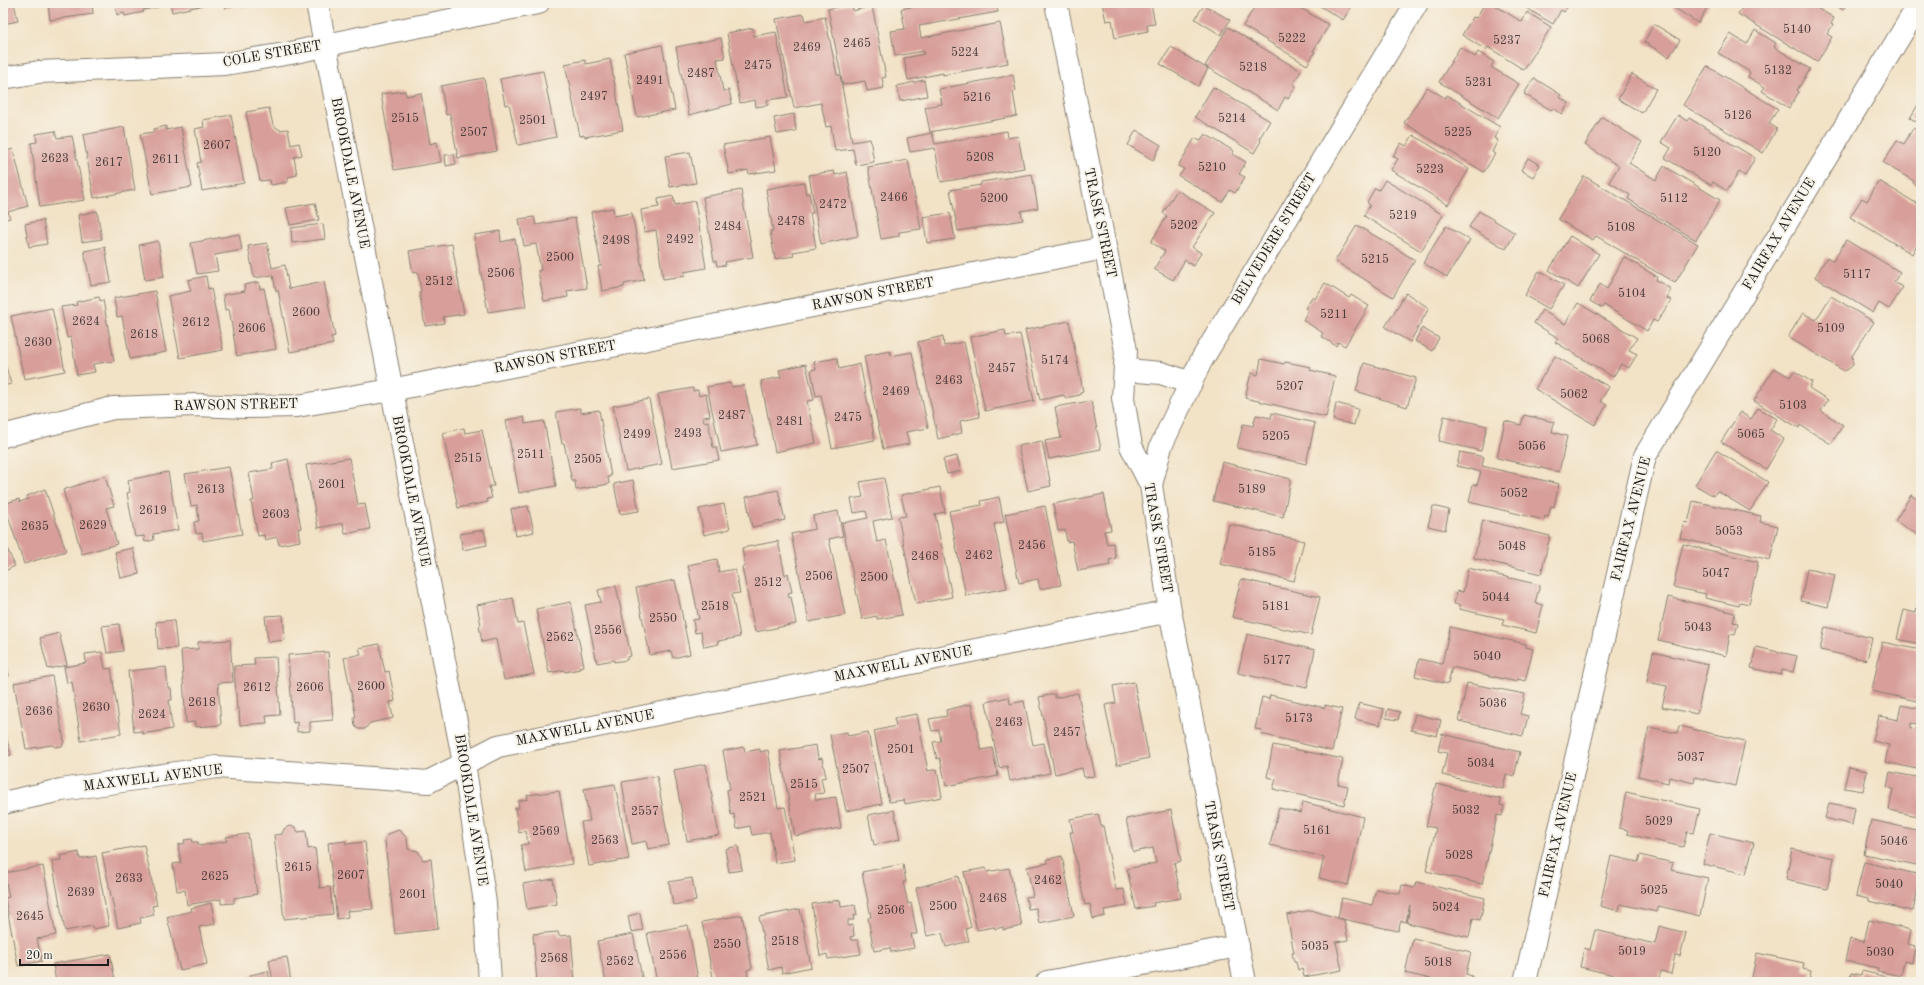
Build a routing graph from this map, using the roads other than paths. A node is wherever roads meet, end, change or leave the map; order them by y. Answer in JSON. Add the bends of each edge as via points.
{"nodes":[{"id":1,"x":317,"y":3,"type":"edge"},
{"id":2,"x":538,"y":3,"type":"edge"},
{"id":3,"x":1056,"y":3,"type":"edge"},
{"id":4,"x":1417,"y":3,"type":"edge"},
{"id":5,"x":1920,"y":3,"type":"edge"},
{"id":6,"x":325,"y":45,"type":"junction"},
{"id":7,"x":3,"y":78,"type":"edge"},
{"id":8,"x":1104,"y":248,"type":"junction"},
{"id":9,"x":1126,"y":370,"type":"junction"},
{"id":10,"x":1191,"y":383,"type":"junction"},
{"id":11,"x":392,"y":390,"type":"junction"},
{"id":12,"x":3,"y":436,"type":"edge"},
{"id":13,"x":1151,"y":485,"type":"junction"},
{"id":14,"x":1170,"y":611,"type":"junction"},
{"id":15,"x":464,"y":763,"type":"junction"},
{"id":16,"x":3,"y":803,"type":"edge"},
{"id":17,"x":1238,"y":946,"type":"junction"},
{"id":18,"x":490,"y":982,"type":"edge"},
{"id":19,"x":1047,"y":982,"type":"edge"},
{"id":20,"x":1245,"y":982,"type":"edge"},
{"id":21,"x":1525,"y":982,"type":"edge"}],
"edges":[{"from":1,"to":6,"type":"street","name":"BROOKDALE AVENUE"},
{"from":2,"to":6,"type":"street","name":"COLE STREET"},
{"from":3,"to":8,"type":"street","name":"TRASK STREET"},
{"from":4,"to":10,"type":"street","name":"BELVEDERE STREET","via":[[1201,361]]},
{"from":5,"to":21,"type":"street","name":"FAIRFAX AVENUE","via":[[1644,456]]},
{"from":6,"to":7,"type":"street","name":"COLE STREET","via":[[225,64],[39,72]]},
{"from":6,"to":11,"type":"street","name":"BROOKDALE AVENUE"},
{"from":8,"to":9,"type":"street","name":"TRASK STREET","via":[[1126,351]]},
{"from":8,"to":11,"type":"street","name":"RAWSON STREET"},
{"from":9,"to":10,"type":"street","via":[[1161,373]]},
{"from":9,"to":13,"type":"street","name":"TRASK STREET","via":[[1123,398],[1131,446]]},
{"from":10,"to":13,"type":"street","name":"BELVEDERE STREET","via":[[1161,446]]},
{"from":11,"to":12,"type":"street","name":"RAWSON STREET","via":[[297,406],[196,405],[113,408]]},
{"from":11,"to":15,"type":"street","name":"BROOKDALE AVENUE"},
{"from":13,"to":14,"type":"street","name":"TRASK STREET"},
{"from":14,"to":15,"type":"street","name":"MAXWELL AVENUE","via":[[498,746]]},
{"from":14,"to":17,"type":"street","name":"TRASK STREET"},
{"from":15,"to":16,"type":"street","name":"MAXWELL AVENUE","via":[[428,782],[217,767],[62,790]]},
{"from":15,"to":18,"type":"street","name":"BROOKDALE AVENUE","via":[[485,903]]},
{"from":17,"to":19,"type":"street"},
{"from":17,"to":20,"type":"street","name":"TRASK STREET"}]}
